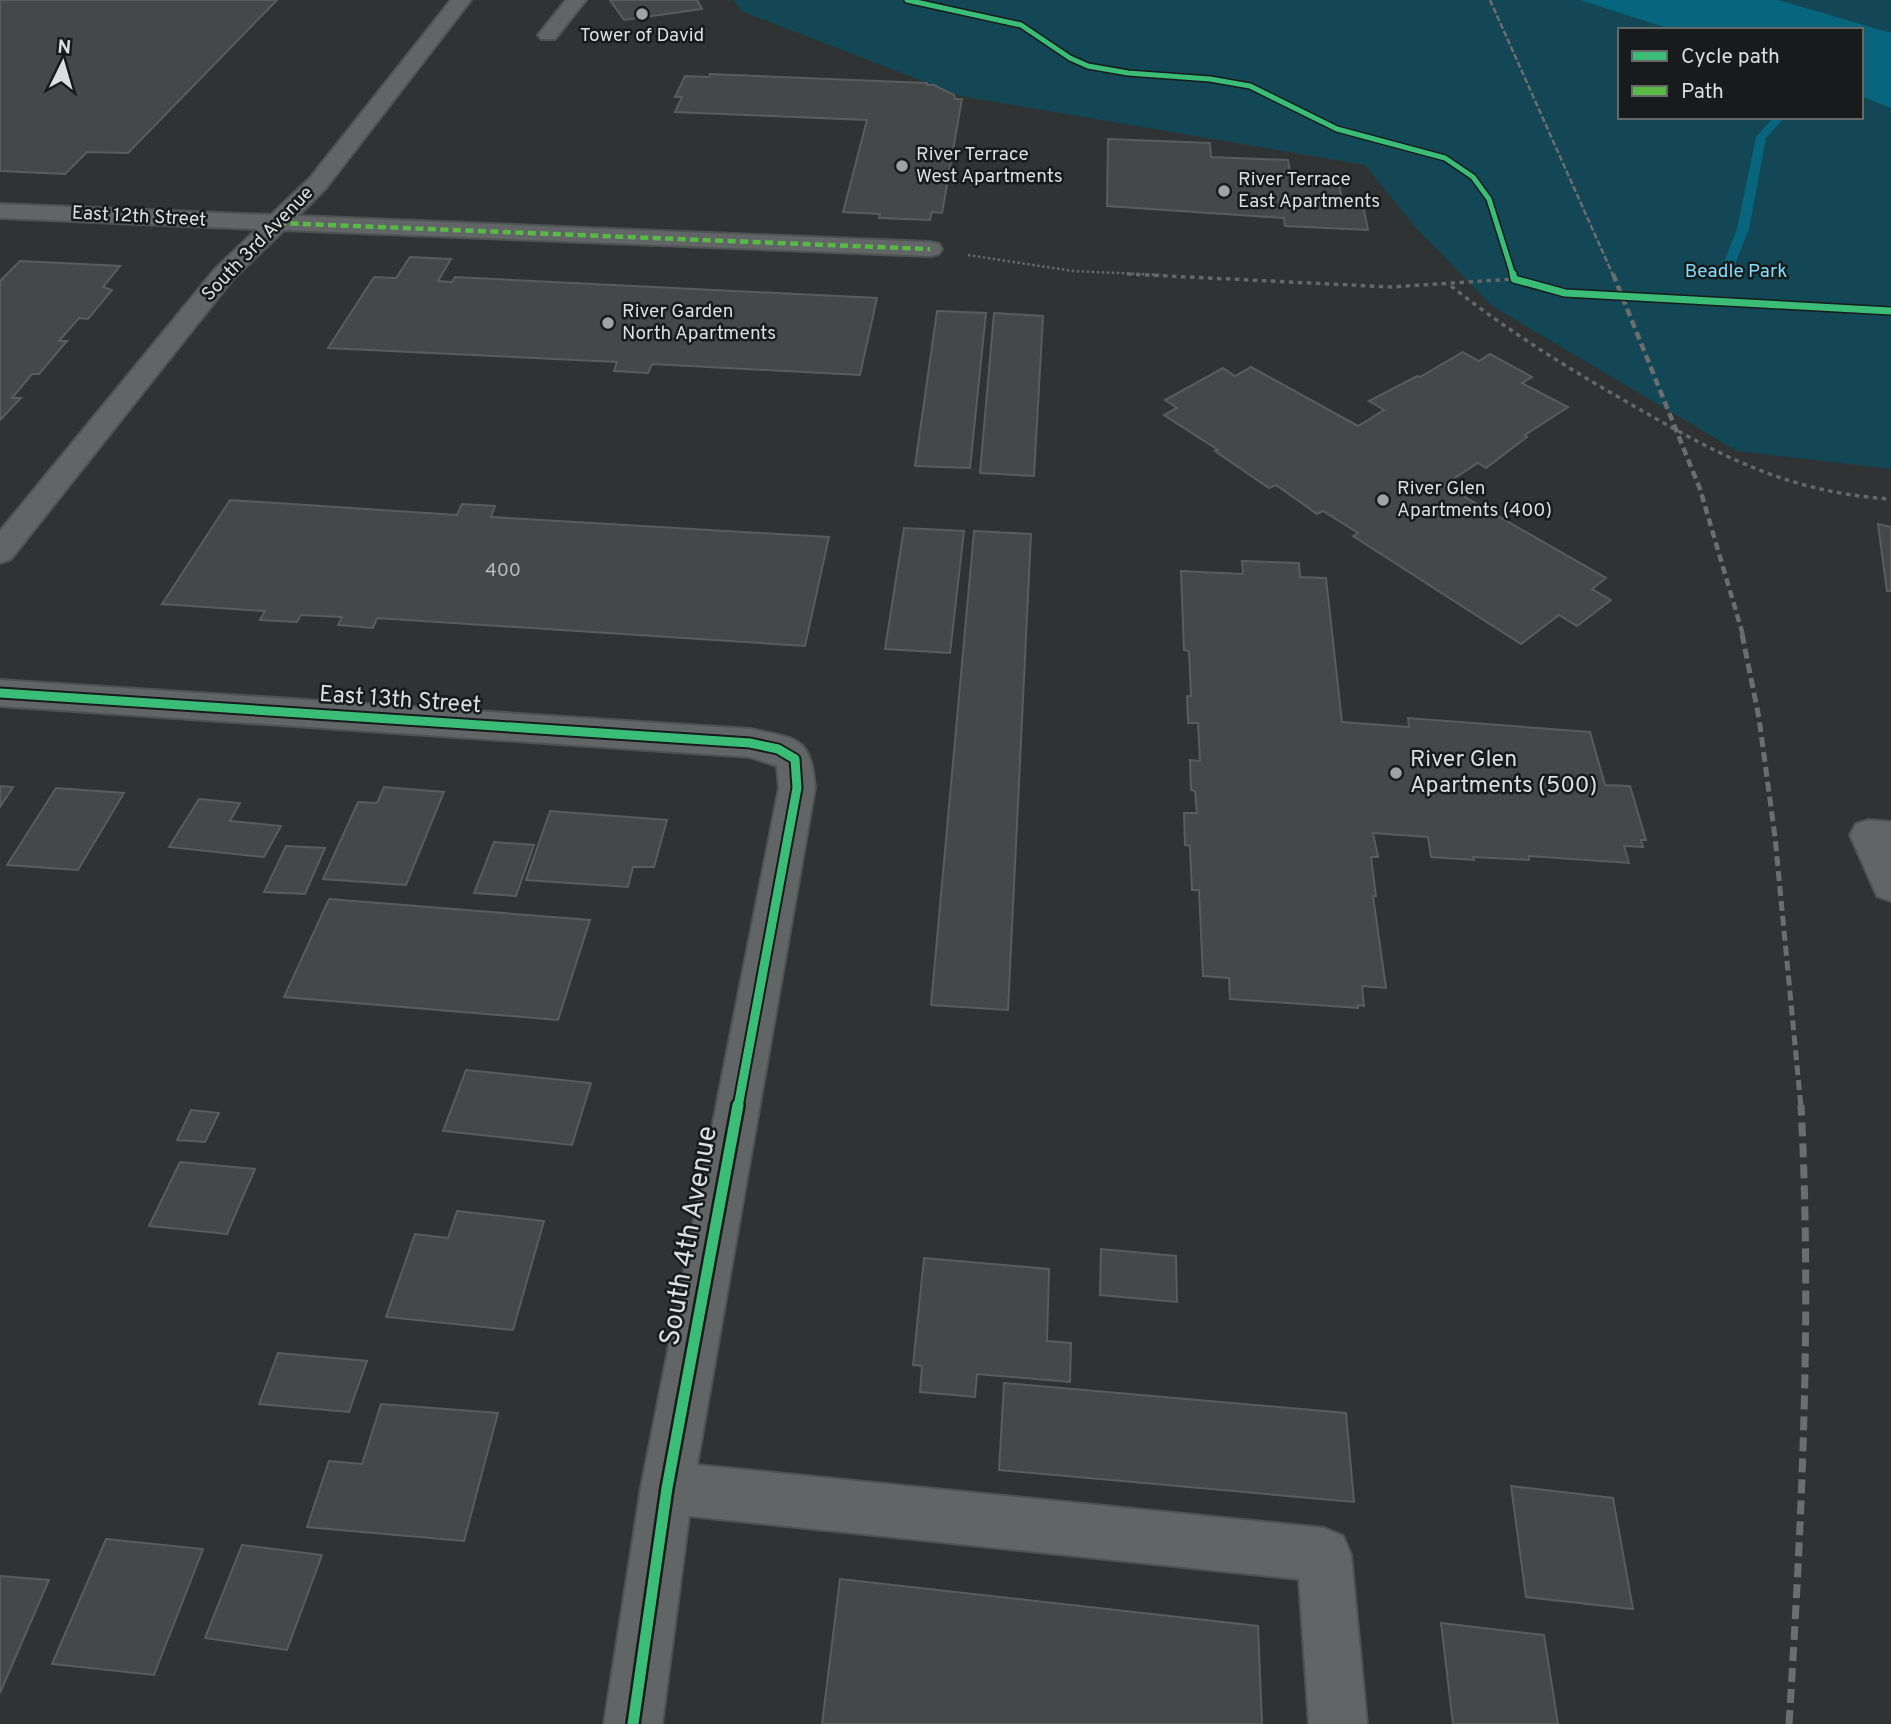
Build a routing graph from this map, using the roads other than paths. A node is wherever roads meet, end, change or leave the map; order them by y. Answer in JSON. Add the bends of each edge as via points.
{"nodes":[{"id":1,"x":461,"y":0,"type":"edge"},
{"id":2,"x":576,"y":0,"type":"edge"},
{"id":3,"x":548,"y":35,"type":"dead end"},
{"id":4,"x":0,"y":211,"type":"edge"},
{"id":5,"x":278,"y":223,"type":"junction"},
{"id":6,"x":930,"y":249,"type":"road end"},
{"id":7,"x":0,"y":552,"type":"edge"},
{"id":8,"x":0,"y":693,"type":"edge"},
{"id":9,"x":795,"y":759,"type":"joint"},
{"id":10,"x":1880,"y":836,"type":"edge"},
{"id":11,"x":1891,"y":885,"type":"edge"},
{"id":12,"x":667,"y":1488,"type":"junction"},
{"id":13,"x":634,"y":1724,"type":"edge"},
{"id":14,"x":1338,"y":1724,"type":"edge"}],
"edges":[{"from":1,"to":5,"type":"street","name":"South 3rd Avenue","via":[[318,183]]},
{"from":2,"to":3,"type":"street"},
{"from":4,"to":5,"type":"street","name":"East 12th Street"},
{"from":5,"to":6,"type":"street","name":"East 12th Street"},
{"from":5,"to":7,"type":"street","name":"South 3rd Avenue","via":[[224,275]]},
{"from":8,"to":9,"type":"street","name":"East 13th Street","via":[[750,743],[778,749]]},
{"from":9,"to":12,"type":"street","name":"South 4th Avenue","via":[[797,788]]},
{"from":10,"to":11,"type":"street"},
{"from":12,"to":13,"type":"street","name":"South 4th Avenue"},
{"from":12,"to":14,"type":"street","via":[[1324,1555]]}]}
